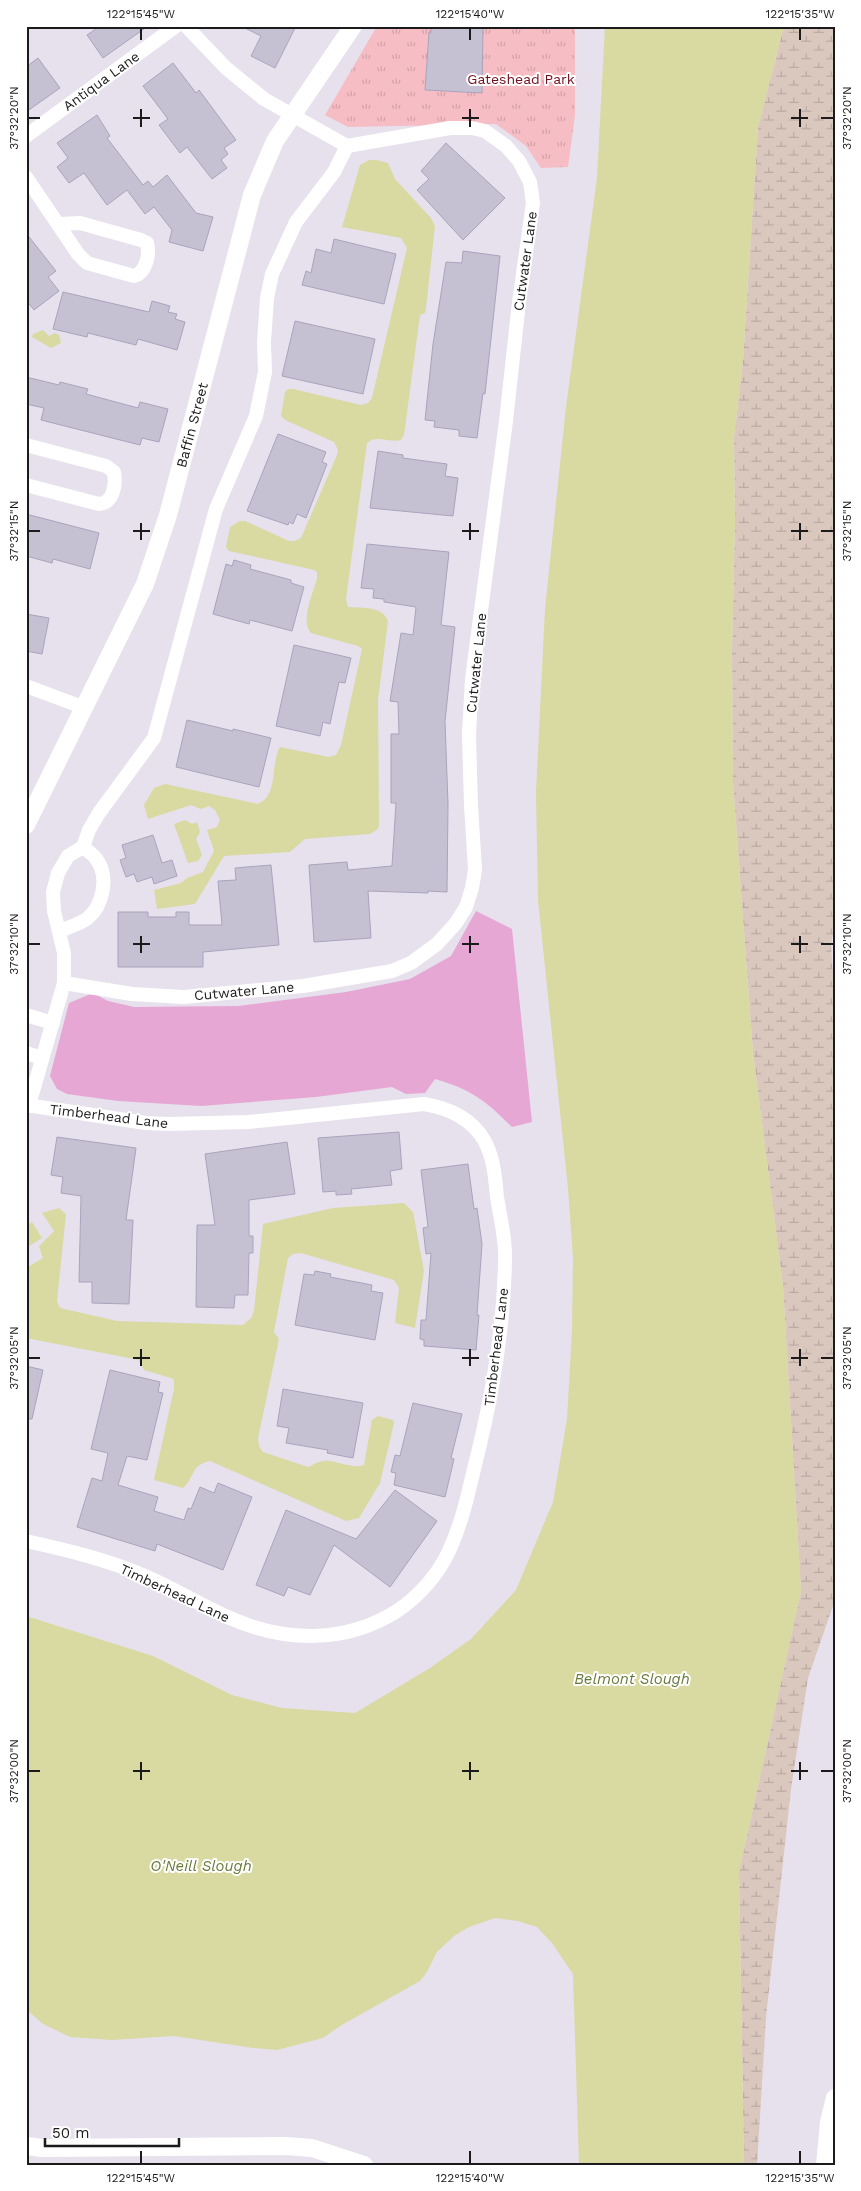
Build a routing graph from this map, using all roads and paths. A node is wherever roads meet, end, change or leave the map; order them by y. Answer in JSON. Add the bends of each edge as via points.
{"nodes":[{"id":1,"x":176,"y":26,"type":"edge"},
{"id":2,"x":186,"y":26,"type":"edge"},
{"id":3,"x":353,"y":26,"type":"edge"},
{"id":4,"x":293,"y":117,"type":"junction"},
{"id":5,"x":26,"y":136,"type":"edge"},
{"id":6,"x":347,"y":146,"type":"junction"},
{"id":7,"x":26,"y":177,"type":"edge"},
{"id":8,"x":60,"y":224,"type":"junction"},
{"id":9,"x":26,"y":445,"type":"edge"},
{"id":10,"x":26,"y":485,"type":"edge"},
{"id":11,"x":26,"y":686,"type":"edge"},
{"id":12,"x":85,"y":708,"type":"junction"},
{"id":13,"x":26,"y":826,"type":"edge"},
{"id":14,"x":84,"y":847,"type":"junction"},
{"id":15,"x":60,"y":931,"type":"junction"},
{"id":16,"x":64,"y":983,"type":"junction"},
{"id":17,"x":26,"y":1015,"type":"edge"},
{"id":18,"x":53,"y":1023,"type":"junction"},
{"id":19,"x":26,"y":1052,"type":"edge"},
{"id":20,"x":42,"y":1058,"type":"junction"},
{"id":21,"x":28,"y":1105,"type":"edge"},
{"id":22,"x":26,"y":1541,"type":"edge"},
{"id":23,"x":835,"y":2098,"type":"edge"},
{"id":24,"x":26,"y":2146,"type":"edge"},
{"id":25,"x":364,"y":2165,"type":"edge"},
{"id":26,"x":825,"y":2165,"type":"edge"}],
"edges":[{"from":1,"to":5,"type":"street","name":"Antiqua Lane"},
{"from":2,"to":4,"type":"street","via":[[226,68],[264,99]]},
{"from":3,"to":4,"type":"street","name":"Baffin Street"},
{"from":4,"to":6,"type":"street"},
{"from":4,"to":12,"type":"street","name":"Baffin Street","via":[[275,141],[252,195],[168,515],[145,584]]},
{"from":6,"to":14,"type":"street","via":[[334,172],[296,222],[272,274],[267,298],[265,372],[256,416],[216,509],[154,738],[99,813]]},
{"from":6,"to":16,"type":"street","name":"Cutwater Lane","via":[[450,128],[472,128],[486,131],[506,146],[530,182],[533,203],[472,679],[469,734],[476,870],[466,907],[437,944],[411,963],[392,971],[303,986],[184,997],[132,994]]},
{"from":7,"to":8,"type":"street"},
{"from":8,"to":8,"type":"street","via":[[80,223],[147,243],[149,250],[144,269],[134,276],[88,263],[78,254]]},
{"from":9,"to":10,"type":"street","via":[[106,466],[114,472],[115,481],[110,500],[105,504]]},
{"from":11,"to":12,"type":"street"},
{"from":12,"to":13,"type":"street","name":"Baffin Street"},
{"from":14,"to":15,"type":"street","via":[[68,856],[58,873],[53,892]]},
{"from":14,"to":15,"type":"street","via":[[102,870],[101,897],[88,919]]},
{"from":15,"to":16,"type":"street"},
{"from":16,"to":18,"type":"street"},
{"from":17,"to":18,"type":"street"},
{"from":18,"to":20,"type":"street"},
{"from":19,"to":20,"type":"street"},
{"from":20,"to":21,"type":"street"},
{"from":21,"to":22,"type":"street","name":"Timberhead Lane","via":[[168,1124],[249,1122],[424,1104],[442,1107],[473,1126],[491,1155],[506,1257],[490,1402],[467,1499],[448,1554],[428,1584],[383,1619],[332,1636],[278,1634],[230,1619],[147,1577],[102,1560]]},
{"from":23,"to":26,"type":"street"},
{"from":24,"to":25,"type":"street","via":[[286,2146],[312,2148]]}]}
